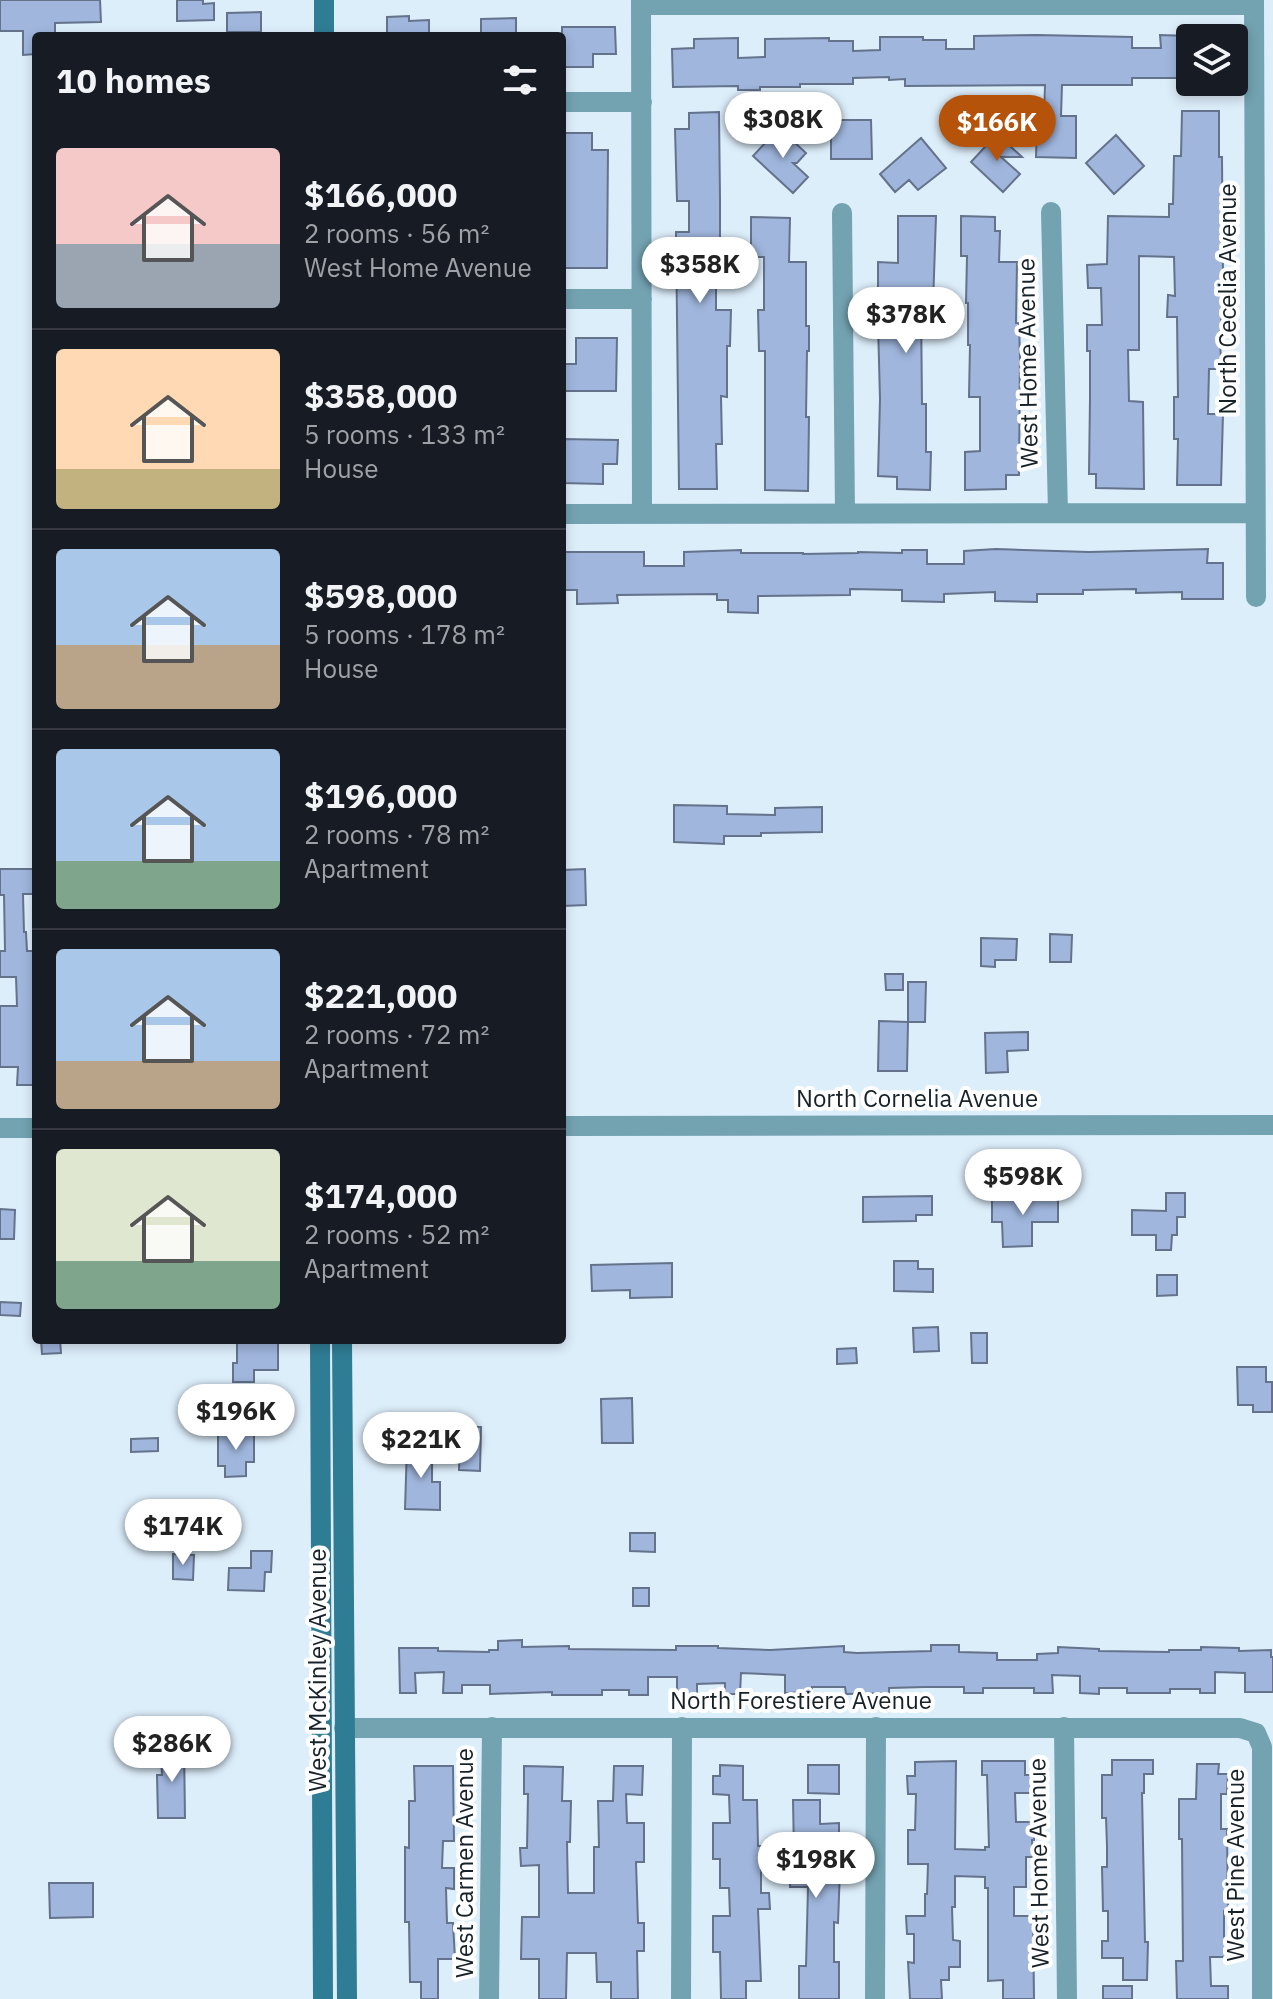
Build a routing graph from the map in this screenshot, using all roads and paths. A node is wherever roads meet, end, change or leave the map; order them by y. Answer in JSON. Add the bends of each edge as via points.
{"nodes":[{"id":1,"x":324,"y":0,"type":"edge"},
{"id":2,"x":642,"y":2,"type":"edge"},
{"id":3,"x":842,"y":2,"type":"edge"},
{"id":4,"x":1050,"y":2,"type":"edge"},
{"id":5,"x":1254,"y":2,"type":"edge"},
{"id":6,"x":324,"y":32,"type":"edge"},
{"id":7,"x":566,"y":102,"type":"edge"},
{"id":8,"x":642,"y":102,"type":"junction"},
{"id":9,"x":1051,"y":212,"type":"dead end"},
{"id":10,"x":842,"y":213,"type":"dead end"},
{"id":11,"x":566,"y":299,"type":"edge"},
{"id":12,"x":642,"y":299,"type":"junction"},
{"id":13,"x":845,"y":513,"type":"junction"},
{"id":14,"x":1058,"y":513,"type":"junction"},
{"id":15,"x":1255,"y":513,"type":"junction"},
{"id":16,"x":566,"y":514,"type":"edge"},
{"id":17,"x":642,"y":514,"type":"junction"},
{"id":18,"x":1256,"y":597,"type":"dead end"},
{"id":19,"x":1273,"y":1125,"type":"edge"},
{"id":20,"x":566,"y":1126,"type":"edge"},
{"id":21,"x":0,"y":1128,"type":"edge"},
{"id":22,"x":32,"y":1128,"type":"edge"},
{"id":23,"x":320,"y":1344,"type":"edge"},
{"id":24,"x":342,"y":1344,"type":"edge"},
{"id":25,"x":492,"y":1727,"type":"junction"},
{"id":26,"x":682,"y":1727,"type":"junction"},
{"id":27,"x":876,"y":1727,"type":"junction"},
{"id":28,"x":1064,"y":1727,"type":"junction"},
{"id":29,"x":344,"y":1728,"type":"junction"},
{"id":30,"x":1256,"y":1733,"type":"joint"},
{"id":31,"x":322,"y":1878,"type":"junction"},
{"id":32,"x":323,"y":1999,"type":"edge"},
{"id":33,"x":334,"y":1999,"type":"edge"},
{"id":34,"x":347,"y":1999,"type":"edge"},
{"id":35,"x":489,"y":1999,"type":"edge"},
{"id":36,"x":681,"y":1999,"type":"edge"},
{"id":37,"x":875,"y":1999,"type":"edge"},
{"id":38,"x":1067,"y":1999,"type":"edge"},
{"id":39,"x":1262,"y":1999,"type":"edge"}],
"edges":[{"from":1,"to":6,"type":"main road"},
{"from":2,"to":3,"type":"street"},
{"from":2,"to":8,"type":"street"},
{"from":3,"to":4,"type":"street"},
{"from":4,"to":5,"type":"street"},
{"from":5,"to":15,"type":"street","name":"North Cecelia Avenue"},
{"from":7,"to":8,"type":"street"},
{"from":8,"to":12,"type":"street"},
{"from":9,"to":14,"type":"street","name":"West Home Avenue"},
{"from":10,"to":13,"type":"street"},
{"from":11,"to":12,"type":"street"},
{"from":12,"to":17,"type":"street"},
{"from":13,"to":14,"type":"street"},
{"from":13,"to":17,"type":"street"},
{"from":14,"to":15,"type":"street"},
{"from":15,"to":18,"type":"street","name":"North Cecelia Avenue"},
{"from":16,"to":17,"type":"street"},
{"from":19,"to":20,"type":"street","name":"North Cornelia Avenue"},
{"from":21,"to":22,"type":"street"},
{"from":23,"to":31,"type":"main road","name":"West McKinley Avenue"},
{"from":24,"to":29,"type":"main road","name":"West McKinley Avenue"},
{"from":25,"to":26,"type":"street","name":"North Forestiere Avenue"},
{"from":25,"to":29,"type":"street","name":"North Forestiere Avenue"},
{"from":25,"to":35,"type":"street","name":"West Carmen Avenue"},
{"from":26,"to":27,"type":"street","name":"North Forestiere Avenue"},
{"from":26,"to":36,"type":"street"},
{"from":27,"to":28,"type":"street","name":"North Forestiere Avenue"},
{"from":27,"to":37,"type":"street"},
{"from":28,"to":30,"type":"street","name":"North Forestiere Avenue","via":[[1240,1728]]},
{"from":28,"to":38,"type":"street","name":"West Home Avenue"},
{"from":29,"to":34,"type":"main road","name":"West McKinley Avenue"},
{"from":30,"to":39,"type":"street","name":"West Pine Avenue","via":[[1262,1747]]},
{"from":31,"to":32,"type":"main road","name":"West McKinley Avenue"},
{"from":31,"to":33,"type":"main road","via":[[333,1902]]}]}
